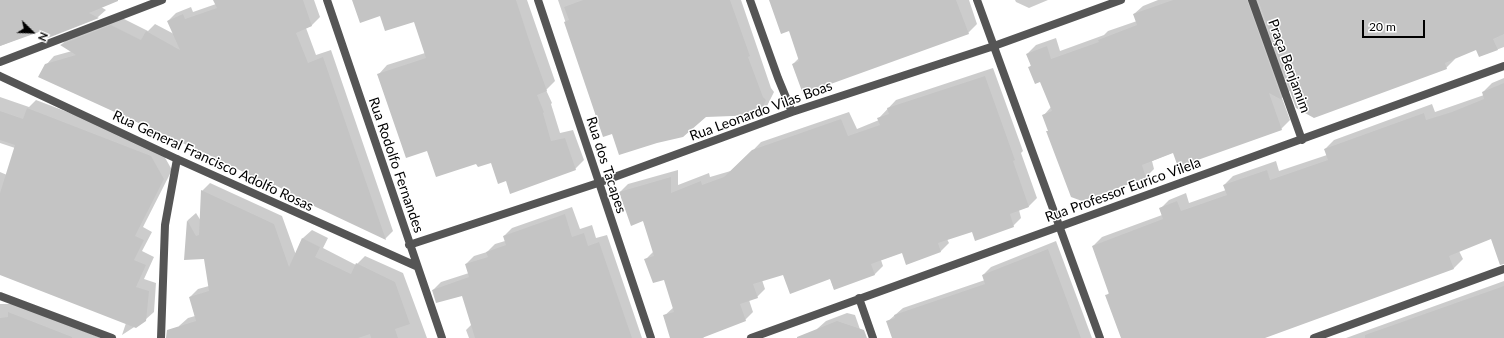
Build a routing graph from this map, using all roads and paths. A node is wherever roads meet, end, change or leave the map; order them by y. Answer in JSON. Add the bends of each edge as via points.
{"nodes":[{"id":1,"x":162,"y":0,"type":"edge"},
{"id":2,"x":326,"y":0,"type":"edge"},
{"id":3,"x":538,"y":0,"type":"edge"},
{"id":4,"x":750,"y":0,"type":"edge"},
{"id":5,"x":977,"y":0,"type":"edge"},
{"id":6,"x":1121,"y":0,"type":"edge"},
{"id":7,"x":1252,"y":0,"type":"edge"},
{"id":8,"x":994,"y":46,"type":"junction"},
{"id":9,"x":0,"y":62,"type":"edge"},
{"id":10,"x":1504,"y":66,"type":"edge"},
{"id":11,"x":0,"y":76,"type":"edge"},
{"id":12,"x":792,"y":112,"type":"junction"},
{"id":13,"x":1302,"y":140,"type":"junction"},
{"id":14,"x":177,"y":159,"type":"junction"},
{"id":15,"x":598,"y":184,"type":"junction"},
{"id":16,"x":1060,"y":228,"type":"junction"},
{"id":17,"x":409,"y":245,"type":"junction"},
{"id":18,"x":416,"y":266,"type":"junction"},
{"id":19,"x":1504,"y":269,"type":"edge"},
{"id":20,"x":0,"y":296,"type":"edge"},
{"id":21,"x":859,"y":298,"type":"junction"},
{"id":22,"x":112,"y":338,"type":"edge"},
{"id":23,"x":161,"y":338,"type":"edge"},
{"id":24,"x":442,"y":338,"type":"edge"},
{"id":25,"x":651,"y":338,"type":"edge"},
{"id":26,"x":751,"y":338,"type":"edge"},
{"id":27,"x":873,"y":338,"type":"edge"},
{"id":28,"x":1100,"y":338,"type":"edge"},
{"id":29,"x":1314,"y":338,"type":"edge"}],
"edges":[{"from":1,"to":9,"type":"street"},
{"from":2,"to":17,"type":"street","name":"Rua Rodolfo Fernandes"},
{"from":3,"to":15,"type":"street","name":"Rua dos Tacapes"},
{"from":4,"to":12,"type":"street"},
{"from":5,"to":8,"type":"street"},
{"from":6,"to":8,"type":"street","name":"Rua Leonardo Vilas Boas"},
{"from":7,"to":13,"type":"street","name":"Praça Benjamim"},
{"from":8,"to":12,"type":"street","name":"Rua Leonardo Vilas Boas"},
{"from":8,"to":16,"type":"street"},
{"from":10,"to":13,"type":"street","name":"Rua Professor Eurico Vilela"},
{"from":11,"to":14,"type":"street","name":"Rua General Francisco Adolfo Rosas"},
{"from":12,"to":15,"type":"street","name":"Rua Leonardo Vilas Boas"},
{"from":13,"to":16,"type":"street","name":"Rua Professor Eurico Vilela"},
{"from":14,"to":18,"type":"street","name":"Rua General Francisco Adolfo Rosas"},
{"from":14,"to":23,"type":"street","via":[[165,225]]},
{"from":15,"to":17,"type":"street","name":"Rua Leonardo Vilas Boas"},
{"from":15,"to":25,"type":"street","name":"Rua dos Tacapes"},
{"from":16,"to":21,"type":"street","name":"Rua Professor Eurico Vilela"},
{"from":16,"to":28,"type":"street"},
{"from":17,"to":18,"type":"street","name":"Rua Rodolfo Fernandes"},
{"from":18,"to":24,"type":"street","name":"Rua Rodolfo Fernandes"},
{"from":19,"to":29,"type":"street"},
{"from":20,"to":22,"type":"street"},
{"from":21,"to":26,"type":"street","name":"Rua Professor Eurico Vilela"},
{"from":21,"to":27,"type":"street"}]}
